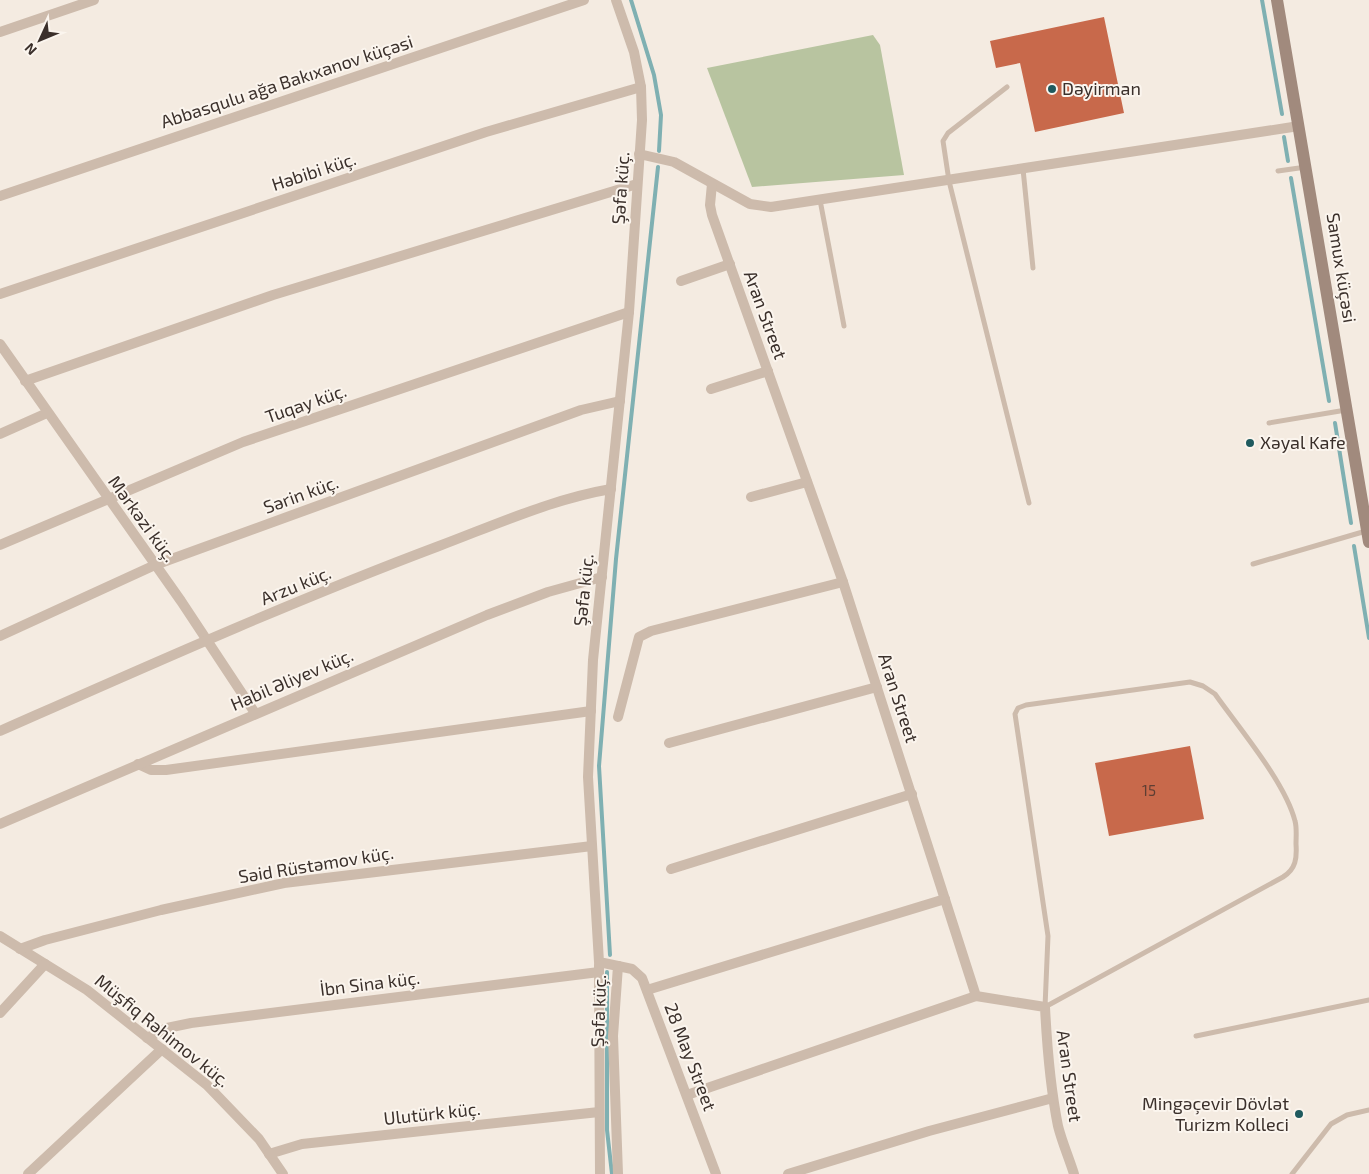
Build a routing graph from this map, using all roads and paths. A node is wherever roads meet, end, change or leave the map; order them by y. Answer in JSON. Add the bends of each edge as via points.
{"nodes":[{"id":1,"x":94,"y":0,"type":"edge"},
{"id":2,"x":584,"y":0,"type":"edge"},
{"id":3,"x":616,"y":0,"type":"edge"},
{"id":4,"x":1277,"y":0,"type":"edge"},
{"id":5,"x":0,"y":32,"type":"edge"},
{"id":6,"x":641,"y":87,"type":"junction"},
{"id":7,"x":1007,"y":87,"type":"dead end"},
{"id":8,"x":1299,"y":126,"type":"junction"},
{"id":9,"x":639,"y":154,"type":"junction"},
{"id":10,"x":1306,"y":167,"type":"junction"},
{"id":11,"x":1023,"y":169,"type":"junction"},
{"id":12,"x":1278,"y":171,"type":"dead end"},
{"id":13,"x":949,"y":181,"type":"junction"},
{"id":14,"x":637,"y":184,"type":"junction"},
{"id":15,"x":712,"y":184,"type":"junction"},
{"id":16,"x":0,"y":196,"type":"edge"},
{"id":17,"x":820,"y":199,"type":"junction"},
{"id":18,"x":730,"y":264,"type":"junction"},
{"id":19,"x":1033,"y":268,"type":"dead end"},
{"id":20,"x":681,"y":281,"type":"dead end"},
{"id":21,"x":0,"y":294,"type":"edge"},
{"id":22,"x":629,"y":312,"type":"junction"},
{"id":23,"x":844,"y":326,"type":"dead end"},
{"id":24,"x":0,"y":344,"type":"edge"},
{"id":25,"x":768,"y":371,"type":"junction"},
{"id":26,"x":25,"y":381,"type":"junction"},
{"id":27,"x":711,"y":389,"type":"dead end"},
{"id":28,"x":620,"y":401,"type":"junction"},
{"id":29,"x":1347,"y":410,"type":"junction"},
{"id":30,"x":47,"y":412,"type":"junction"},
{"id":31,"x":1269,"y":423,"type":"dead end"},
{"id":32,"x":0,"y":434,"type":"edge"},
{"id":33,"x":807,"y":482,"type":"junction"},
{"id":34,"x":611,"y":489,"type":"junction"},
{"id":35,"x":751,"y":496,"type":"dead end"},
{"id":36,"x":107,"y":499,"type":"junction"},
{"id":37,"x":1029,"y":503,"type":"dead end"},
{"id":38,"x":1368,"y":534,"type":"edge"},
{"id":39,"x":0,"y":545,"type":"edge"},
{"id":40,"x":1253,"y":564,"type":"dead end"},
{"id":41,"x":155,"y":565,"type":"junction"},
{"id":42,"x":602,"y":577,"type":"junction"},
{"id":43,"x":843,"y":582,"type":"junction"},
{"id":44,"x":0,"y":636,"type":"edge"},
{"id":45,"x":207,"y":640,"type":"junction"},
{"id":46,"x":877,"y":687,"type":"junction"},
{"id":47,"x":591,"y":711,"type":"junction"},
{"id":48,"x":255,"y":713,"type":"junction"},
{"id":49,"x":618,"y":717,"type":"dead end"},
{"id":50,"x":0,"y":730,"type":"edge"},
{"id":51,"x":669,"y":743,"type":"dead end"},
{"id":52,"x":138,"y":764,"type":"junction"},
{"id":53,"x":912,"y":794,"type":"junction"},
{"id":54,"x":0,"y":824,"type":"edge"},
{"id":55,"x":592,"y":846,"type":"junction"},
{"id":56,"x":671,"y":869,"type":"dead end"},
{"id":57,"x":945,"y":899,"type":"junction"},
{"id":58,"x":0,"y":936,"type":"edge"},
{"id":59,"x":20,"y":949,"type":"junction"},
{"id":60,"x":44,"y":964,"type":"junction"},
{"id":61,"x":618,"y":966,"type":"junction"},
{"id":62,"x":599,"y":967,"type":"junction"},
{"id":63,"x":647,"y":990,"type":"junction"},
{"id":64,"x":976,"y":996,"type":"junction"},
{"id":65,"x":1369,"y":1000,"type":"edge"},
{"id":66,"x":1045,"y":1007,"type":"junction"},
{"id":67,"x":0,"y":1013,"type":"edge"},
{"id":68,"x":1196,"y":1036,"type":"dead end"},
{"id":69,"x":147,"y":1038,"type":"junction"},
{"id":70,"x":162,"y":1049,"type":"junction"},
{"id":71,"x":687,"y":1095,"type":"junction"},
{"id":72,"x":1053,"y":1098,"type":"junction"},
{"id":73,"x":1369,"y":1110,"type":"edge"},
{"id":74,"x":599,"y":1112,"type":"junction"},
{"id":75,"x":269,"y":1154,"type":"junction"},
{"id":76,"x":28,"y":1174,"type":"edge"},
{"id":77,"x":283,"y":1174,"type":"edge"},
{"id":78,"x":600,"y":1174,"type":"edge"},
{"id":79,"x":618,"y":1174,"type":"edge"},
{"id":80,"x":716,"y":1174,"type":"edge"},
{"id":81,"x":788,"y":1174,"type":"edge"},
{"id":82,"x":1074,"y":1174,"type":"edge"},
{"id":83,"x":1292,"y":1174,"type":"edge"}],
"edges":[{"from":1,"to":5,"type":"street"},
{"from":2,"to":16,"type":"street","name":"Abbasqulu ağa Bakıxanov küçəsi"},
{"from":3,"to":6,"type":"street","name":"Şəfa küç.","via":[[634,52]]},
{"from":4,"to":8,"type":"main road","name":"Samux küçəsi"},
{"from":6,"to":9,"type":"street","name":"Şəfa küç."},
{"from":6,"to":21,"type":"street","name":"Həbibi küç.","via":[[486,132]]},
{"from":7,"to":13,"type":"lane","via":[[943,141]]},
{"from":8,"to":10,"type":"main road","name":"Samux küçəsi"},
{"from":8,"to":11,"type":"street"},
{"from":9,"to":14,"type":"street","name":"Şəfa küç."},
{"from":9,"to":15,"type":"street","via":[[674,162]]},
{"from":10,"to":12,"type":"lane"},
{"from":10,"to":29,"type":"main road","name":"Samux küçəsi"},
{"from":11,"to":13,"type":"street"},
{"from":11,"to":19,"type":"lane"},
{"from":13,"to":17,"type":"street"},
{"from":13,"to":37,"type":"lane"},
{"from":14,"to":22,"type":"street","name":"Şəfa küç."},
{"from":14,"to":26,"type":"street","via":[[273,295]]},
{"from":15,"to":17,"type":"street","via":[[750,204],[771,207]]},
{"from":15,"to":18,"type":"street","name":"Aran Street","via":[[712,215]]},
{"from":17,"to":23,"type":"lane"},
{"from":18,"to":20,"type":"street"},
{"from":18,"to":25,"type":"street","name":"Aran Street"},
{"from":22,"to":28,"type":"street","name":"Şəfa küç."},
{"from":22,"to":36,"type":"street","name":"Tuqay küç.","via":[[243,442]]},
{"from":24,"to":26,"type":"street","name":"Mərkəzi küç."},
{"from":25,"to":27,"type":"street"},
{"from":25,"to":33,"type":"street","name":"Aran Street"},
{"from":26,"to":30,"type":"street","name":"Mərkəzi küç."},
{"from":28,"to":34,"type":"street","name":"Şəfa küç."},
{"from":28,"to":41,"type":"street","name":"Sərin küç.","via":[[581,410]]},
{"from":29,"to":31,"type":"lane"},
{"from":29,"to":38,"type":"main road","name":"Samux küçəsi"},
{"from":30,"to":32,"type":"street"},
{"from":30,"to":36,"type":"street","name":"Mərkəzi küç."},
{"from":33,"to":35,"type":"street"},
{"from":33,"to":43,"type":"street","name":"Aran Street"},
{"from":34,"to":42,"type":"street","name":"Şəfa küç."},
{"from":34,"to":45,"type":"street","name":"Arzu küç.","via":[[566,499],[400,560]]},
{"from":36,"to":39,"type":"street","name":"Tuqay küç."},
{"from":36,"to":41,"type":"street","name":"Mərkəzi küç."},
{"from":38,"to":40,"type":"lane"},
{"from":41,"to":44,"type":"street","name":"Sərin küç."},
{"from":41,"to":45,"type":"street","name":"Mərkəzi küç."},
{"from":42,"to":47,"type":"street","name":"Şəfa küç."},
{"from":42,"to":48,"type":"street","name":"Habil Əliyev küç.","via":[[548,592],[487,615]]},
{"from":43,"to":46,"type":"street","name":"Aran Street"},
{"from":43,"to":49,"type":"street","via":[[651,630],[639,637]]},
{"from":45,"to":48,"type":"street","name":"Mərkəzi küç."},
{"from":45,"to":50,"type":"street","name":"Arzu küç."},
{"from":46,"to":51,"type":"street"},
{"from":46,"to":53,"type":"street","name":"Aran Street"},
{"from":47,"to":52,"type":"street","via":[[166,770],[151,770]]},
{"from":47,"to":55,"type":"street","name":"Şəfa küç.","via":[[588,777]]},
{"from":48,"to":52,"type":"street","name":"Habil Əliyev küç."},
{"from":52,"to":54,"type":"street","name":"Habil Əliyev küç."},
{"from":53,"to":56,"type":"street"},
{"from":53,"to":57,"type":"street","name":"Aran Street"},
{"from":55,"to":59,"type":"street","name":"Səid Rüstəmov küç.","via":[[284,883],[161,910]]},
{"from":55,"to":62,"type":"street","name":"Şəfa küç."},
{"from":57,"to":63,"type":"street"},
{"from":57,"to":64,"type":"street","name":"Aran Street"},
{"from":58,"to":59,"type":"street","name":"Müşfiq Rəhimov küç."},
{"from":59,"to":60,"type":"street","name":"Müşfiq Rəhimov küç."},
{"from":60,"to":67,"type":"street"},
{"from":60,"to":69,"type":"street","name":"Müşfiq Rəhimov küç.","via":[[87,990]]},
{"from":61,"to":62,"type":"street","name":"Şəfa küç."},
{"from":61,"to":63,"type":"street","name":"28 May Street","via":[[638,972]]},
{"from":61,"to":79,"type":"street","name":"Şəfa küç.","via":[[613,1036]]},
{"from":62,"to":69,"type":"street","name":"İbn Sina küç.","via":[[191,1023],[166,1028]]},
{"from":62,"to":74,"type":"street"},
{"from":63,"to":71,"type":"street","name":"28 May Street"},
{"from":64,"to":66,"type":"street","name":"Aran Street"},
{"from":64,"to":71,"type":"street"},
{"from":65,"to":68,"type":"lane"},
{"from":66,"to":66,"type":"lane","via":[[1283,877],[1295,864],[1295,822],[1283,790],[1215,694],[1203,686],[1190,682],[1026,705],[1018,708],[1015,714],[1048,936]]},
{"from":66,"to":72,"type":"street","name":"Aran Street"},
{"from":69,"to":70,"type":"street","name":"Müşfiq Rəhimov küç."},
{"from":70,"to":75,"type":"street","name":"Müşfiq Rəhimov küç.","via":[[207,1085]]},
{"from":70,"to":76,"type":"street"},
{"from":71,"to":80,"type":"street","name":"28 May Street"},
{"from":72,"to":81,"type":"street"},
{"from":72,"to":82,"type":"street","name":"Aran Street"},
{"from":73,"to":83,"type":"lane","via":[[1346,1115],[1331,1124]]},
{"from":74,"to":75,"type":"street","name":"Ulutürk küç.","via":[[302,1144]]},
{"from":74,"to":78,"type":"street"},
{"from":75,"to":77,"type":"street","name":"Müşfiq Rəhimov küç."}]}
